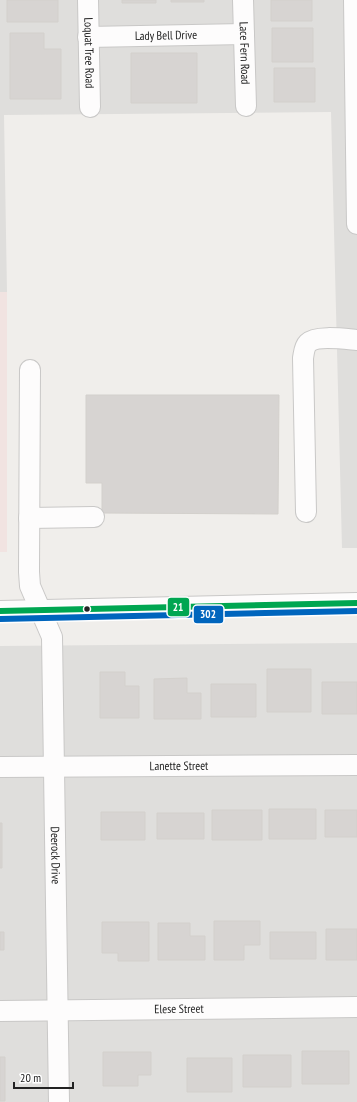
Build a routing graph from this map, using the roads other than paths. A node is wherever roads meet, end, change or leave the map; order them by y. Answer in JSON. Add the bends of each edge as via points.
{"nodes":[{"id":1,"x":88,"y":0,"type":"edge"},
{"id":2,"x":243,"y":0,"type":"edge"},
{"id":3,"x":354,"y":0,"type":"edge"},
{"id":4,"x":244,"y":34,"type":"junction"},
{"id":5,"x":88,"y":37,"type":"junction"},
{"id":6,"x":355,"y":39,"type":"edge"},
{"id":7,"x":356,"y":70,"type":"edge"},
{"id":8,"x":246,"y":106,"type":"dead end"},
{"id":9,"x":90,"y":107,"type":"dead end"},
{"id":10,"x":357,"y":224,"type":"edge"},
{"id":11,"x":357,"y":340,"type":"edge"},
{"id":12,"x":30,"y":370,"type":"dead end"},
{"id":13,"x":306,"y":512,"type":"dead end"},
{"id":14,"x":94,"y":517,"type":"dead end"},
{"id":15,"x":29,"y":518,"type":"junction"},
{"id":16,"x":357,"y":603,"type":"edge"},
{"id":17,"x":0,"y":611,"type":"edge"},
{"id":18,"x":41,"y":611,"type":"junction"},
{"id":19,"x":357,"y":765,"type":"edge"},
{"id":20,"x":54,"y":767,"type":"junction"},
{"id":21,"x":0,"y":768,"type":"edge"},
{"id":22,"x":357,"y":1007,"type":"edge"},
{"id":23,"x":58,"y":1010,"type":"junction"},
{"id":24,"x":0,"y":1011,"type":"edge"},
{"id":25,"x":59,"y":1102,"type":"edge"}],
"edges":[{"from":1,"to":5,"type":"street","name":"Loquat Tree Road"},
{"from":2,"to":4,"type":"street","name":"Lace Fern Road"},
{"from":3,"to":6,"type":"street"},
{"from":4,"to":5,"type":"street","name":"Lady Bell Drive"},
{"from":4,"to":8,"type":"street","name":"Lace Fern Road"},
{"from":5,"to":9,"type":"street","name":"Loquat Tree Road"},
{"from":6,"to":7,"type":"street"},
{"from":7,"to":10,"type":"street"},
{"from":11,"to":13,"type":"street","via":[[314,340],[308,343],[302,358]]},
{"from":12,"to":15,"type":"street","name":"Deerock Drive"},
{"from":14,"to":15,"type":"street"},
{"from":15,"to":18,"type":"street","name":"Deerock Drive","via":[[30,586]]},
{"from":16,"to":18,"type":"street"},
{"from":17,"to":18,"type":"street"},
{"from":18,"to":20,"type":"street","name":"Deerock Drive","via":[[52,637]]},
{"from":19,"to":20,"type":"street","name":"Lanette Street"},
{"from":20,"to":21,"type":"street","name":"Lanette Street"},
{"from":20,"to":23,"type":"street","name":"Deerock Drive"},
{"from":22,"to":23,"type":"street","name":"Elese Street"},
{"from":23,"to":24,"type":"street","name":"Elese Street"},
{"from":23,"to":25,"type":"street","name":"Deerock Drive"}]}
